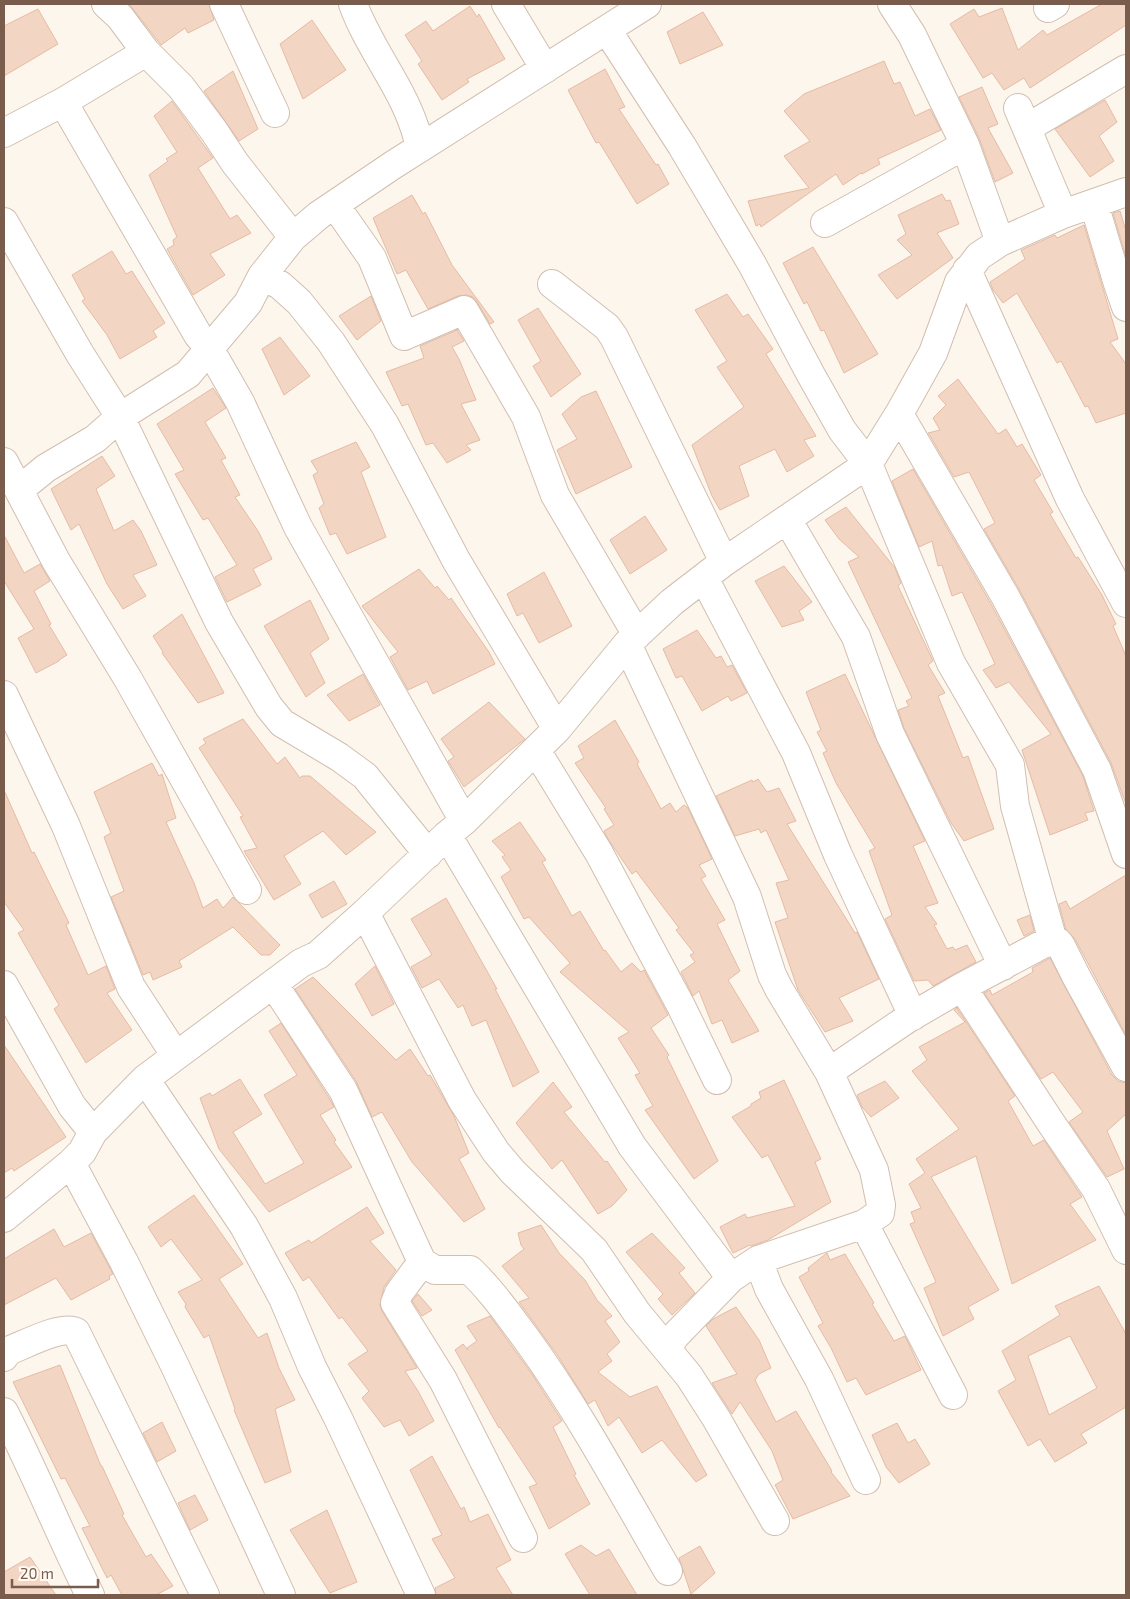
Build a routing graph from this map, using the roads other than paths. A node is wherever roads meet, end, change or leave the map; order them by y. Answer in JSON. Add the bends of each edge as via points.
{"nodes":[{"id":1,"x":106,"y":4,"type":"edge"},
{"id":2,"x":224,"y":4,"type":"edge"},
{"id":3,"x":353,"y":4,"type":"edge"},
{"id":4,"x":506,"y":4,"type":"edge"},
{"id":5,"x":892,"y":4,"type":"edge"},
{"id":6,"x":643,"y":5,"type":"edge"},
{"id":7,"x":607,"y":30,"type":"junction"},
{"id":8,"x":146,"y":52,"type":"junction"},
{"id":9,"x":545,"y":69,"type":"junction"},
{"id":10,"x":1126,"y":69,"type":"edge"},
{"id":11,"x":63,"y":102,"type":"junction"},
{"id":12,"x":275,"y":113,"type":"dead end"},
{"id":13,"x":4,"y":133,"type":"edge"},
{"id":14,"x":965,"y":145,"type":"junction"},
{"id":15,"x":420,"y":148,"type":"junction"},
{"id":16,"x":1126,"y":192,"type":"edge"},
{"id":17,"x":1094,"y":204,"type":"junction"},
{"id":18,"x":335,"y":205,"type":"junction"},
{"id":19,"x":1063,"y":214,"type":"junction"},
{"id":20,"x":4,"y":222,"type":"edge"},
{"id":21,"x":825,"y":223,"type":"dead end"},
{"id":22,"x":293,"y":237,"type":"junction"},
{"id":23,"x":1000,"y":242,"type":"junction"},
{"id":24,"x":967,"y":270,"type":"junction"},
{"id":25,"x":262,"y":276,"type":"junction"},
{"id":26,"x":552,"y":284,"type":"dead end"},
{"id":27,"x":1123,"y":291,"type":"edge"},
{"id":28,"x":209,"y":348,"type":"junction"},
{"id":29,"x":899,"y":414,"type":"junction"},
{"id":30,"x":120,"y":417,"type":"junction"},
{"id":31,"x":4,"y":462,"type":"edge"},
{"id":32,"x":868,"y":464,"type":"junction"},
{"id":33,"x":19,"y":490,"type":"junction"},
{"id":34,"x":787,"y":519,"type":"junction"},
{"id":35,"x":714,"y":570,"type":"junction"},
{"id":36,"x":1126,"y":603,"type":"edge"},
{"id":37,"x":632,"y":640,"type":"junction"},
{"id":38,"x":4,"y":695,"type":"edge"},
{"id":39,"x":556,"y":729,"type":"junction"},
{"id":40,"x":536,"y":750,"type":"junction"},
{"id":41,"x":456,"y":828,"type":"junction"},
{"id":42,"x":428,"y":854,"type":"junction"},
{"id":43,"x":1126,"y":854,"type":"edge"},
{"id":44,"x":247,"y":890,"type":"dead end"},
{"id":45,"x":366,"y":914,"type":"junction"},
{"id":46,"x":1053,"y":942,"type":"junction"},
{"id":47,"x":1003,"y":966,"type":"junction"},
{"id":48,"x":4,"y":985,"type":"edge"},
{"id":49,"x":274,"y":985,"type":"junction"},
{"id":50,"x":962,"y":987,"type":"junction"},
{"id":51,"x":913,"y":1016,"type":"junction"},
{"id":52,"x":176,"y":1056,"type":"junction"},
{"id":53,"x":1126,"y":1067,"type":"edge"},
{"id":54,"x":829,"y":1072,"type":"junction"},
{"id":55,"x":144,"y":1080,"type":"junction"},
{"id":56,"x":717,"y":1080,"type":"dead end"},
{"id":57,"x":92,"y":1132,"type":"junction"},
{"id":58,"x":71,"y":1163,"type":"junction"},
{"id":59,"x":4,"y":1218,"type":"edge"},
{"id":60,"x":864,"y":1224,"type":"junction"},
{"id":61,"x":1126,"y":1250,"type":"edge"},
{"id":62,"x":758,"y":1260,"type":"junction"},
{"id":63,"x":422,"y":1262,"type":"junction"},
{"id":64,"x":731,"y":1278,"type":"junction"},
{"id":65,"x":667,"y":1349,"type":"junction"},
{"id":66,"x":5,"y":1351,"type":"edge"},
{"id":67,"x":953,"y":1395,"type":"dead end"},
{"id":68,"x":4,"y":1412,"type":"edge"},
{"id":69,"x":866,"y":1480,"type":"dead end"},
{"id":70,"x":775,"y":1521,"type":"dead end"},
{"id":71,"x":523,"y":1538,"type":"dead end"},
{"id":72,"x":668,"y":1570,"type":"dead end"},
{"id":73,"x":90,"y":1595,"type":"edge"},
{"id":74,"x":205,"y":1595,"type":"edge"},
{"id":75,"x":281,"y":1595,"type":"edge"},
{"id":76,"x":421,"y":1595,"type":"edge"}],
"edges":[{"from":1,"to":8,"type":"street"},
{"from":2,"to":12,"type":"street"},
{"from":3,"to":15,"type":"street","via":[[370,43],[406,107]]},
{"from":4,"to":9,"type":"street"},
{"from":5,"to":14,"type":"street","via":[[912,35]]},
{"from":6,"to":7,"type":"street"},
{"from":7,"to":9,"type":"street"},
{"from":7,"to":32,"type":"street","via":[[752,264],[842,430]]},
{"from":8,"to":11,"type":"street"},
{"from":8,"to":22,"type":"street","via":[[181,87]]},
{"from":9,"to":15,"type":"street"},
{"from":10,"to":19,"type":"street","via":[[1023,118]]},
{"from":11,"to":13,"type":"street"},
{"from":11,"to":28,"type":"street","via":[[198,335]]},
{"from":14,"to":21,"type":"street"},
{"from":14,"to":23,"type":"street"},
{"from":15,"to":18,"type":"street"},
{"from":16,"to":17,"type":"street"},
{"from":17,"to":19,"type":"street"},
{"from":17,"to":27,"type":"street"},
{"from":18,"to":22,"type":"street"},
{"from":18,"to":37,"type":"street","via":[[372,258],[404,336],[464,310],[526,417],[555,495]]},
{"from":19,"to":23,"type":"street"},
{"from":20,"to":30,"type":"street"},
{"from":22,"to":25,"type":"street"},
{"from":23,"to":24,"type":"street","via":[[979,256]]},
{"from":24,"to":29,"type":"street","via":[[958,282],[933,353]]},
{"from":24,"to":36,"type":"street","via":[[1070,499]]},
{"from":25,"to":28,"type":"street","via":[[248,303]]},
{"from":25,"to":39,"type":"street","via":[[280,285],[299,302],[331,342],[385,425],[456,560]]},
{"from":26,"to":35,"type":"street","via":[[606,326],[614,338]]},
{"from":28,"to":30,"type":"street","via":[[188,374]]},
{"from":28,"to":41,"type":"street","via":[[240,402],[298,527]]},
{"from":29,"to":32,"type":"street"},
{"from":29,"to":43,"type":"street","via":[[1005,596],[1097,770]]},
{"from":30,"to":33,"type":"street","via":[[94,439],[46,468]]},
{"from":30,"to":42,"type":"street","via":[[219,622],[269,707],[282,723],[365,776]]},
{"from":31,"to":33,"type":"street"},
{"from":32,"to":34,"type":"street"},
{"from":32,"to":46,"type":"street","via":[[951,662],[1010,765],[1015,806]]},
{"from":33,"to":44,"type":"street","via":[[56,561],[128,679]]},
{"from":34,"to":35,"type":"street"},
{"from":34,"to":47,"type":"street","via":[[856,637],[890,734]]},
{"from":35,"to":37,"type":"street","via":[[672,602]]},
{"from":35,"to":51,"type":"street"},
{"from":37,"to":39,"type":"street"},
{"from":37,"to":54,"type":"street","via":[[747,897],[778,989]]},
{"from":38,"to":52,"type":"street","via":[[66,826],[131,987]]},
{"from":39,"to":40,"type":"street"},
{"from":40,"to":41,"type":"street"},
{"from":40,"to":56,"type":"street","via":[[599,853]]},
{"from":41,"to":42,"type":"street"},
{"from":41,"to":64,"type":"street","via":[[632,1146]]},
{"from":42,"to":45,"type":"street"},
{"from":45,"to":49,"type":"street"},
{"from":45,"to":65,"type":"street","via":[[462,1100],[496,1152],[594,1250],[637,1313]]},
{"from":46,"to":47,"type":"street"},
{"from":46,"to":53,"type":"street","via":[[1061,946]]},
{"from":47,"to":50,"type":"street"},
{"from":48,"to":57,"type":"street","via":[[72,1106]]},
{"from":49,"to":52,"type":"street"},
{"from":49,"to":63,"type":"street","via":[[343,1090]]},
{"from":50,"to":51,"type":"street"},
{"from":50,"to":61,"type":"street","via":[[1096,1189]]},
{"from":51,"to":54,"type":"street"},
{"from":52,"to":55,"type":"street"},
{"from":54,"to":60,"type":"street","via":[[874,1170],[880,1213]]},
{"from":55,"to":57,"type":"street"},
{"from":55,"to":76,"type":"street","via":[[244,1226],[283,1298],[312,1367]]},
{"from":57,"to":58,"type":"street","via":[[82,1152]]},
{"from":58,"to":59,"type":"street"},
{"from":58,"to":75,"type":"street","via":[[175,1366]]},
{"from":60,"to":62,"type":"street"},
{"from":60,"to":67,"type":"street"},
{"from":62,"to":64,"type":"street"},
{"from":62,"to":69,"type":"street","via":[[768,1288],[819,1379]]},
{"from":63,"to":71,"type":"street","via":[[399,1293],[396,1303],[443,1380]]},
{"from":63,"to":72,"type":"street","via":[[435,1270],[470,1270],[489,1288],[550,1371]]},
{"from":64,"to":65,"type":"street","via":[[675,1336]]},
{"from":65,"to":70,"type":"street","via":[[716,1418]]},
{"from":66,"to":74,"type":"street","via":[[65,1330],[76,1332]]},
{"from":68,"to":73,"type":"street"}]}
